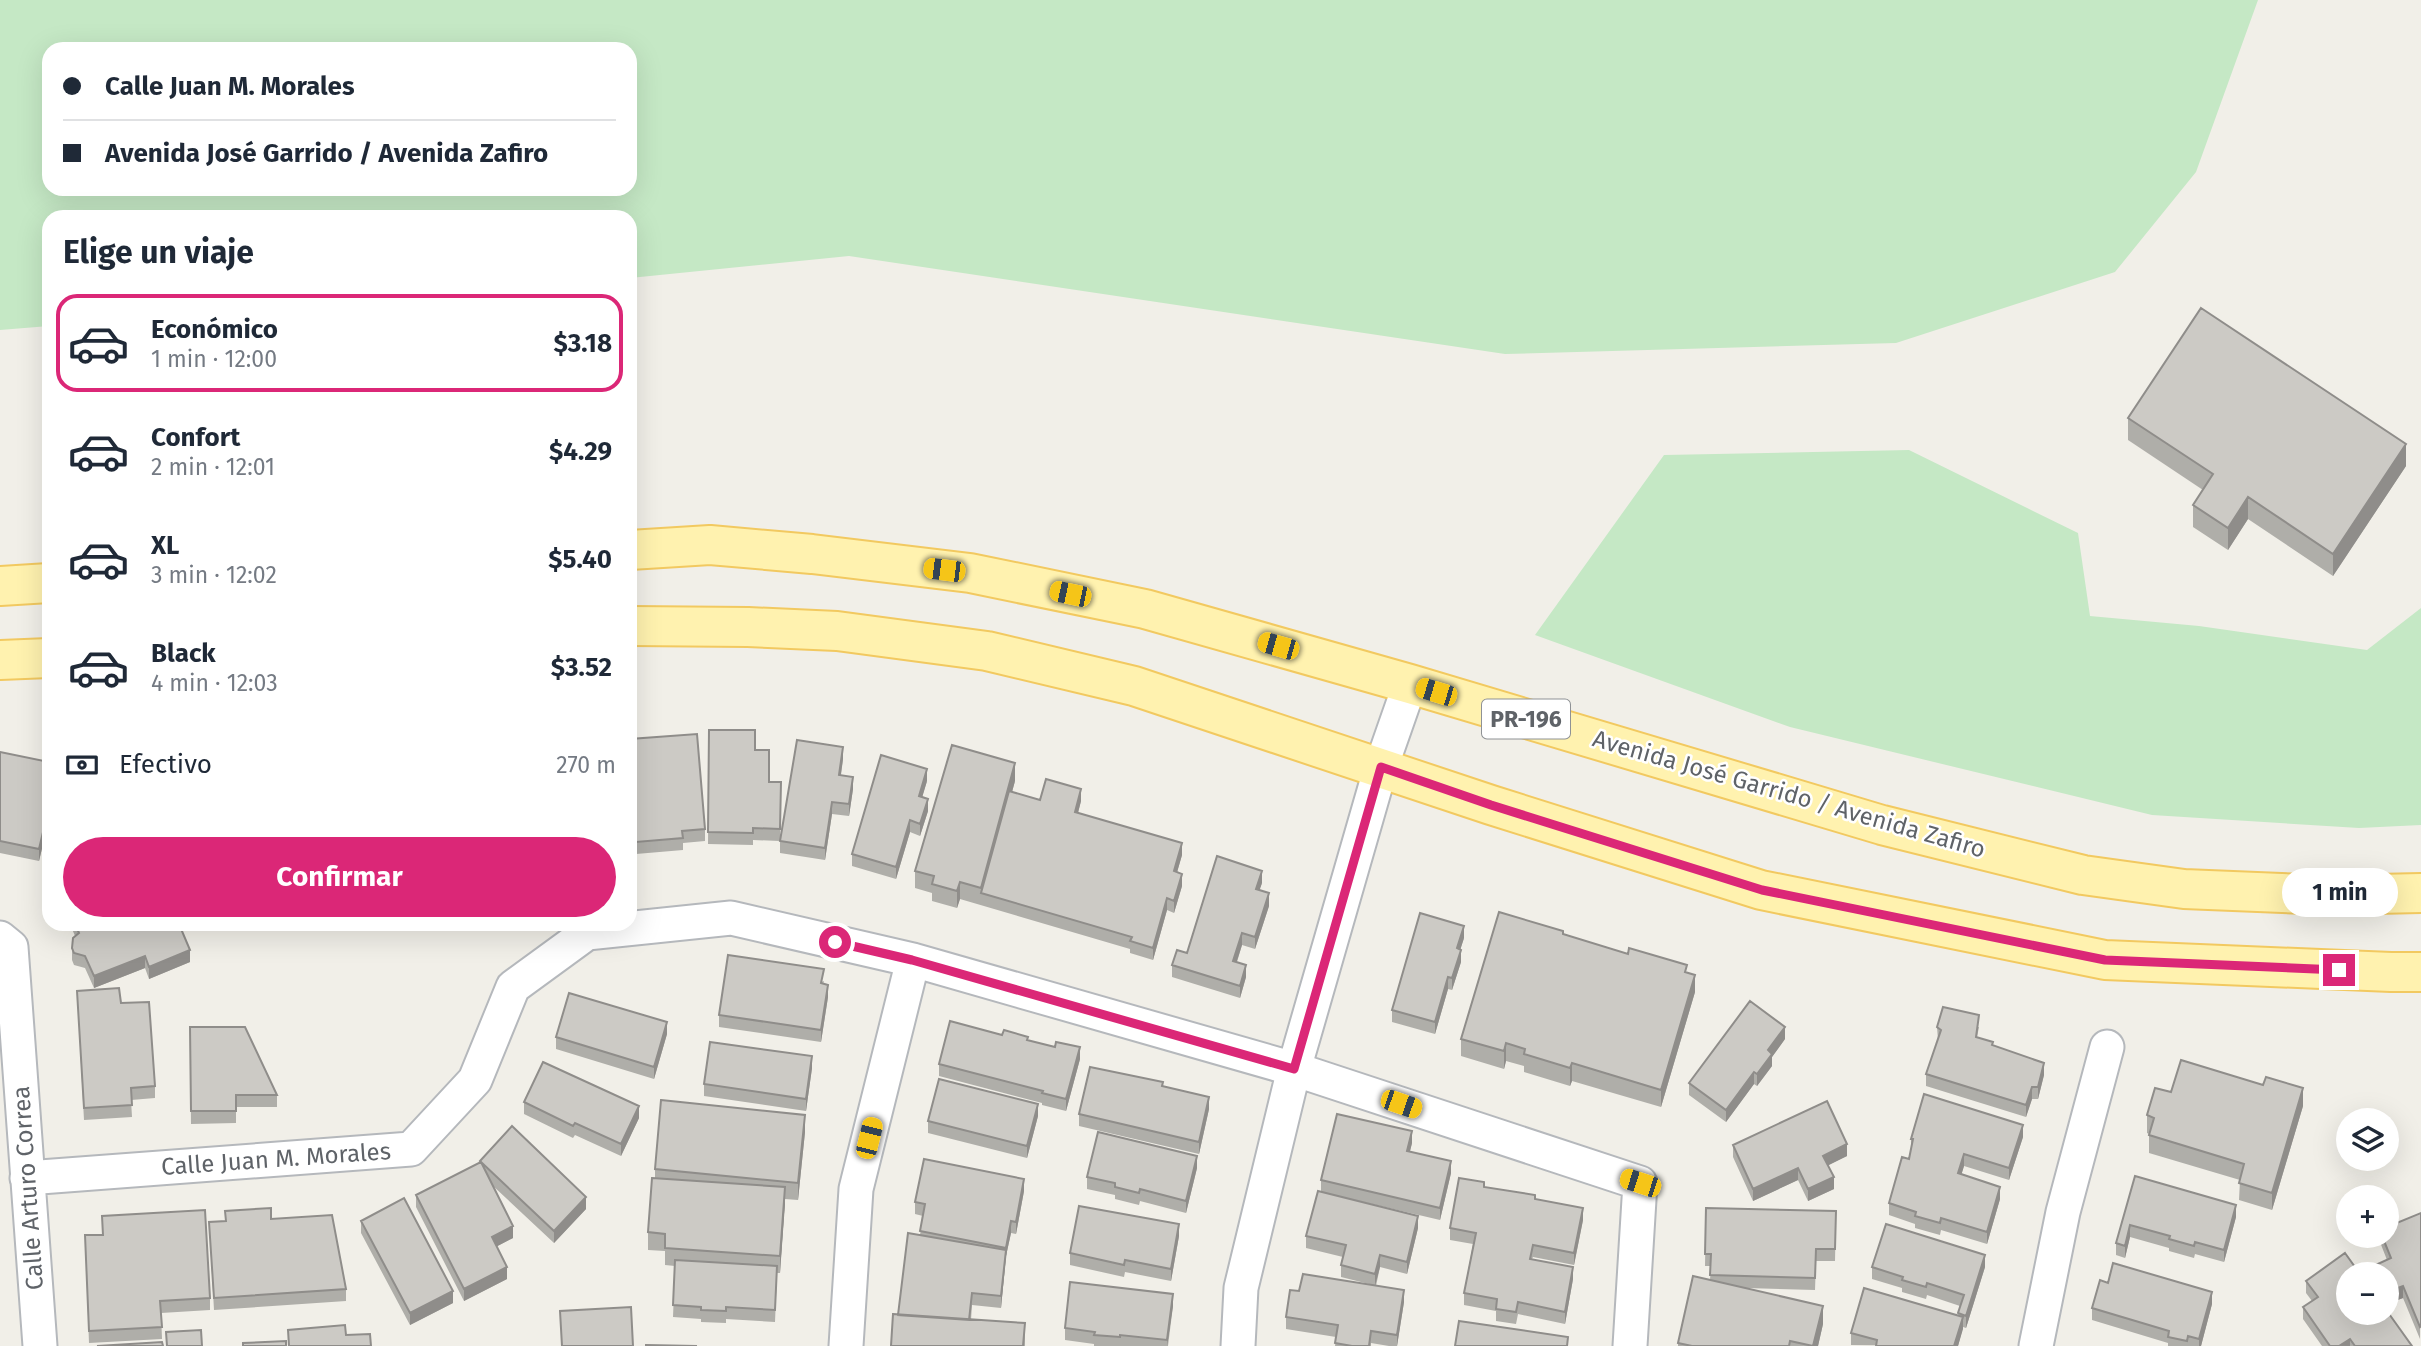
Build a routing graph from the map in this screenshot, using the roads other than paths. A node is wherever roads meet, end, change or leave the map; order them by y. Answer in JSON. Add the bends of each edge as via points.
{"nodes":[{"id":1,"x":637,"y":550,"type":"edge"},
{"id":2,"x":42,"y":583,"type":"edge"},
{"id":3,"x":0,"y":586,"type":"edge"},
{"id":4,"x":637,"y":626,"type":"edge"},
{"id":5,"x":42,"y":658,"type":"edge"},
{"id":6,"x":0,"y":660,"type":"edge"},
{"id":7,"x":1409,"y":684,"type":"junction"},
{"id":8,"x":1381,"y":767,"type":"junction"},
{"id":9,"x":2421,"y":893,"type":"edge"},
{"id":10,"x":637,"y":928,"type":"edge"},
{"id":11,"x":606,"y":931,"type":"edge"},
{"id":12,"x":6,"y":942,"type":"edge"},
{"id":13,"x":912,"y":960,"type":"junction"},
{"id":14,"x":2421,"y":971,"type":"edge"},
{"id":15,"x":2107,"y":1046,"type":"dead end"},
{"id":16,"x":1294,"y":1069,"type":"junction"},
{"id":17,"x":27,"y":1178,"type":"junction"},
{"id":18,"x":40,"y":1346,"type":"edge"},
{"id":19,"x":846,"y":1346,"type":"edge"},
{"id":20,"x":1238,"y":1346,"type":"edge"},
{"id":21,"x":1630,"y":1346,"type":"edge"},
{"id":22,"x":2036,"y":1346,"type":"edge"}],
"edges":[{"from":1,"to":7,"type":"main road","name":"Avenida José Garrido / Avenida Zafiro","number":"PR-196","via":[[710,545],[970,573],[1145,609]]},
{"from":2,"to":3,"type":"main road"},
{"from":4,"to":8,"type":"main road","via":[[837,631],[987,651],[1135,686]]},
{"from":5,"to":6,"type":"main road"},
{"from":7,"to":8,"type":"street"},
{"from":7,"to":9,"type":"main road","name":"Avenida José Garrido / Avenida Zafiro","number":"PR-196","via":[[1882,825],[2083,875],[2184,889],[2331,895]]},
{"from":8,"to":14,"type":"main road","via":[[1762,890],[2105,960]]},
{"from":8,"to":16,"type":"street"},
{"from":10,"to":13,"type":"street","name":"Calle Juan M. Morales","via":[[732,918]]},
{"from":11,"to":17,"type":"street","name":"Calle Juan M. Morales","via":[[587,933],[513,987],[475,1080],[411,1149]]},
{"from":12,"to":17,"type":"street","name":"Calle Arturo Correa"},
{"from":13,"to":16,"type":"street","name":"Calle Juan M. Morales"},
{"from":13,"to":19,"type":"street","via":[[856,1189]]},
{"from":15,"to":22,"type":"street","via":[[2063,1212]]},
{"from":16,"to":20,"type":"street","via":[[1241,1288]]},
{"from":16,"to":21,"type":"street","name":"Calle Juan M. Morales","via":[[1640,1183]]},
{"from":17,"to":18,"type":"street","name":"Calle Arturo Correa"}]}
